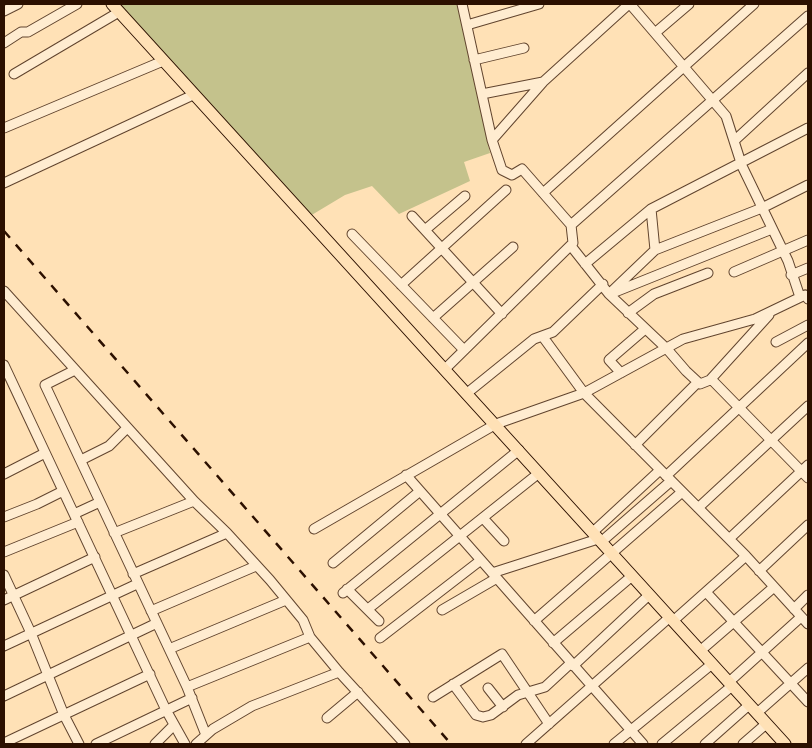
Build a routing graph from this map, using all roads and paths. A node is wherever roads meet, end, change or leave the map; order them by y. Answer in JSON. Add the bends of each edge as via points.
{"nodes":[{"id":1,"x":18,"y":4,"type":"edge"},
{"id":2,"x":77,"y":4,"type":"edge"},
{"id":3,"x":462,"y":4,"type":"edge"},
{"id":4,"x":539,"y":4,"type":"edge"},
{"id":5,"x":629,"y":4,"type":"edge"},
{"id":6,"x":688,"y":4,"type":"edge"},
{"id":7,"x":754,"y":4,"type":"edge"},
{"id":8,"x":115,"y":8,"type":"edge"},
{"id":9,"x":4,"y":11,"type":"edge"},
{"id":10,"x":808,"y":16,"type":"edge"},
{"id":11,"x":467,"y":25,"type":"junction"},
{"id":12,"x":655,"y":33,"type":"junction"},
{"id":13,"x":4,"y":43,"type":"edge"},
{"id":14,"x":524,"y":48,"type":"dead end"},
{"id":15,"x":474,"y":60,"type":"junction"},
{"id":16,"x":163,"y":61,"type":"junction"},
{"id":17,"x":683,"y":66,"type":"junction"},
{"id":18,"x":808,"y":73,"type":"edge"},
{"id":19,"x":14,"y":74,"type":"dead end"},
{"id":20,"x":542,"y":82,"type":"junction"},
{"id":21,"x":482,"y":94,"type":"junction"},
{"id":22,"x":193,"y":95,"type":"junction"},
{"id":23,"x":712,"y":101,"type":"junction"},
{"id":24,"x":4,"y":128,"type":"edge"},
{"id":25,"x":808,"y":128,"type":"edge"},
{"id":26,"x":492,"y":140,"type":"junction"},
{"id":27,"x":734,"y":140,"type":"junction"},
{"id":28,"x":741,"y":162,"type":"junction"},
{"id":29,"x":4,"y":183,"type":"edge"},
{"id":30,"x":808,"y":186,"type":"edge"},
{"id":31,"x":506,"y":190,"type":"dead end"},
{"id":32,"x":543,"y":193,"type":"junction"},
{"id":33,"x":465,"y":196,"type":"dead end"},
{"id":34,"x":762,"y":208,"type":"junction"},
{"id":35,"x":651,"y":209,"type":"junction"},
{"id":36,"x":412,"y":216,"type":"dead end"},
{"id":37,"x":571,"y":225,"type":"junction"},
{"id":38,"x":772,"y":229,"type":"junction"},
{"id":39,"x":425,"y":230,"type":"junction"},
{"id":40,"x":352,"y":234,"type":"dead end"},
{"id":41,"x":808,"y":240,"type":"edge"},
{"id":42,"x":571,"y":246,"type":"junction"},
{"id":43,"x":514,"y":247,"type":"dead end"},
{"id":44,"x":442,"y":248,"type":"junction"},
{"id":45,"x":655,"y":250,"type":"junction"},
{"id":46,"x":783,"y":252,"type":"junction"},
{"id":47,"x":585,"y":264,"type":"junction"},
{"id":48,"x":808,"y":268,"type":"edge"},
{"id":49,"x":734,"y":272,"type":"dead end"},
{"id":50,"x":708,"y":273,"type":"dead end"},
{"id":51,"x":791,"y":275,"type":"junction"},
{"id":52,"x":648,"y":278,"type":"junction"},
{"id":53,"x":473,"y":282,"type":"junction"},
{"id":54,"x":602,"y":284,"type":"junction"},
{"id":55,"x":401,"y":285,"type":"junction"},
{"id":56,"x":4,"y":291,"type":"edge"},
{"id":57,"x":609,"y":294,"type":"junction"},
{"id":58,"x":654,"y":294,"type":"junction"},
{"id":59,"x":804,"y":298,"type":"edge"},
{"id":60,"x":773,"y":311,"type":"junction"},
{"id":61,"x":628,"y":313,"type":"junction"},
{"id":62,"x":502,"y":314,"type":"junction"},
{"id":63,"x":433,"y":318,"type":"junction"},
{"id":64,"x":808,"y":325,"type":"edge"},
{"id":65,"x":645,"y":329,"type":"junction"},
{"id":66,"x":543,"y":337,"type":"junction"},
{"id":67,"x":776,"y":342,"type":"dead end"},
{"id":68,"x":808,"y":344,"type":"edge"},
{"id":69,"x":667,"y":349,"type":"junction"},
{"id":70,"x":464,"y":350,"type":"junction"},
{"id":71,"x":4,"y":365,"type":"edge"},
{"id":72,"x":75,"y":370,"type":"junction"},
{"id":73,"x":444,"y":370,"type":"junction"},
{"id":74,"x":622,"y":373,"type":"junction"},
{"id":75,"x":7,"y":379,"type":"edge"},
{"id":76,"x":710,"y":380,"type":"junction"},
{"id":77,"x":698,"y":382,"type":"junction"},
{"id":78,"x":584,"y":393,"type":"junction"},
{"id":79,"x":466,"y":394,"type":"junction"},
{"id":80,"x":808,"y":406,"type":"edge"},
{"id":81,"x":740,"y":408,"type":"junction"},
{"id":82,"x":496,"y":424,"type":"junction"},
{"id":83,"x":127,"y":428,"type":"junction"},
{"id":84,"x":772,"y":440,"type":"junction"},
{"id":85,"x":635,"y":444,"type":"junction"},
{"id":86,"x":519,"y":450,"type":"junction"},
{"id":87,"x":45,"y":453,"type":"junction"},
{"id":88,"x":81,"y":460,"type":"junction"},
{"id":89,"x":806,"y":471,"type":"edge"},
{"id":90,"x":539,"y":473,"type":"junction"},
{"id":91,"x":4,"y":474,"type":"edge"},
{"id":92,"x":406,"y":475,"type":"junction"},
{"id":93,"x":666,"y":476,"type":"junction"},
{"id":94,"x":63,"y":491,"type":"junction"},
{"id":95,"x":420,"y":491,"type":"junction"},
{"id":96,"x":682,"y":492,"type":"junction"},
{"id":97,"x":194,"y":501,"type":"junction"},
{"id":98,"x":100,"y":502,"type":"junction"},
{"id":99,"x":698,"y":508,"type":"junction"},
{"id":100,"x":440,"y":514,"type":"junction"},
{"id":101,"x":4,"y":517,"type":"edge"},
{"id":102,"x":76,"y":518,"type":"junction"},
{"id":103,"x":483,"y":518,"type":"junction"},
{"id":104,"x":808,"y":525,"type":"edge"},
{"id":105,"x":314,"y":529,"type":"dead end"},
{"id":106,"x":114,"y":533,"type":"junction"},
{"id":107,"x":227,"y":533,"type":"junction"},
{"id":108,"x":460,"y":536,"type":"junction"},
{"id":109,"x":597,"y":537,"type":"junction"},
{"id":110,"x":729,"y":539,"type":"junction"},
{"id":111,"x":504,"y":541,"type":"dead end"},
{"id":112,"x":4,"y":552,"type":"edge"},
{"id":113,"x":612,"y":553,"type":"junction"},
{"id":114,"x":746,"y":556,"type":"junction"},
{"id":115,"x":95,"y":557,"type":"junction"},
{"id":116,"x":481,"y":560,"type":"junction"},
{"id":117,"x":333,"y":562,"type":"dead end"},
{"id":118,"x":256,"y":566,"type":"junction"},
{"id":119,"x":759,"y":571,"type":"junction"},
{"id":120,"x":133,"y":574,"type":"junction"},
{"id":121,"x":4,"y":575,"type":"edge"},
{"id":122,"x":494,"y":575,"type":"junction"},
{"id":123,"x":632,"y":576,"type":"junction"},
{"id":124,"x":137,"y":584,"type":"junction"},
{"id":125,"x":774,"y":587,"type":"junction"},
{"id":126,"x":706,"y":592,"type":"junction"},
{"id":127,"x":112,"y":595,"type":"junction"},
{"id":128,"x":649,"y":595,"type":"junction"},
{"id":129,"x":808,"y":595,"type":"edge"},
{"id":130,"x":13,"y":596,"type":"junction"},
{"id":131,"x":4,"y":600,"type":"edge"},
{"id":132,"x":286,"y":600,"type":"junction"},
{"id":133,"x":368,"y":609,"type":"junction"},
{"id":134,"x":794,"y":609,"type":"junction"},
{"id":135,"x":442,"y":610,"type":"dead end"},
{"id":136,"x":150,"y":611,"type":"junction"},
{"id":137,"x":802,"y":617,"type":"junction"},
{"id":138,"x":671,"y":619,"type":"junction"},
{"id":139,"x":379,"y":621,"type":"dead end"},
{"id":140,"x":534,"y":621,"type":"junction"},
{"id":141,"x":733,"y":621,"type":"junction"},
{"id":142,"x":157,"y":623,"type":"junction"},
{"id":143,"x":808,"y":624,"type":"edge"},
{"id":144,"x":31,"y":633,"type":"junction"},
{"id":145,"x":131,"y":634,"type":"junction"},
{"id":146,"x":310,"y":636,"type":"junction"},
{"id":147,"x":380,"y":638,"type":"dead end"},
{"id":148,"x":553,"y":642,"type":"junction"},
{"id":149,"x":4,"y":646,"type":"edge"},
{"id":150,"x":169,"y":649,"type":"junction"},
{"id":151,"x":700,"y":651,"type":"junction"},
{"id":152,"x":763,"y":653,"type":"junction"},
{"id":153,"x":712,"y":664,"type":"junction"},
{"id":154,"x":572,"y":665,"type":"junction"},
{"id":155,"x":808,"y":668,"type":"edge"},
{"id":156,"x":339,"y":672,"type":"junction"},
{"id":157,"x":48,"y":674,"type":"junction"},
{"id":158,"x":150,"y":674,"type":"junction"},
{"id":159,"x":453,"y":684,"type":"junction"},
{"id":160,"x":730,"y":684,"type":"junction"},
{"id":161,"x":792,"y":684,"type":"junction"},
{"id":162,"x":187,"y":687,"type":"junction"},
{"id":163,"x":592,"y":687,"type":"junction"},
{"id":164,"x":488,"y":688,"type":"dead end"},
{"id":165,"x":358,"y":692,"type":"junction"},
{"id":166,"x":526,"y":693,"type":"junction"},
{"id":167,"x":4,"y":696,"type":"edge"},
{"id":168,"x":433,"y":697,"type":"dead end"},
{"id":169,"x":192,"y":698,"type":"junction"},
{"id":170,"x":808,"y":702,"type":"edge"},
{"id":171,"x":503,"y":707,"type":"junction"},
{"id":172,"x":753,"y":709,"type":"junction"},
{"id":173,"x":166,"y":710,"type":"junction"},
{"id":174,"x":64,"y":715,"type":"junction"},
{"id":175,"x":326,"y":718,"type":"dead end"},
{"id":176,"x":174,"y":724,"type":"junction"},
{"id":177,"x":549,"y":724,"type":"junction"},
{"id":178,"x":766,"y":724,"type":"junction"},
{"id":179,"x":631,"y":731,"type":"junction"},
{"id":180,"x":206,"y":735,"type":"junction"},
{"id":181,"x":4,"y":743,"type":"edge"},
{"id":182,"x":79,"y":744,"type":"edge"},
{"id":183,"x":96,"y":744,"type":"edge"},
{"id":184,"x":155,"y":744,"type":"edge"},
{"id":185,"x":185,"y":744,"type":"edge"},
{"id":186,"x":196,"y":744,"type":"edge"},
{"id":187,"x":405,"y":744,"type":"edge"},
{"id":188,"x":526,"y":744,"type":"edge"},
{"id":189,"x":614,"y":744,"type":"edge"},
{"id":190,"x":643,"y":744,"type":"edge"},
{"id":191,"x":662,"y":744,"type":"edge"},
{"id":192,"x":705,"y":744,"type":"edge"},
{"id":193,"x":743,"y":744,"type":"edge"},
{"id":194,"x":783,"y":744,"type":"edge"}],
"edges":[{"from":1,"to":9,"type":"street"},
{"from":2,"to":13,"type":"street"},
{"from":3,"to":11,"type":"street"},
{"from":4,"to":11,"type":"street"},
{"from":5,"to":12,"type":"street"},
{"from":5,"to":20,"type":"street"},
{"from":6,"to":12,"type":"street"},
{"from":7,"to":17,"type":"street"},
{"from":8,"to":16,"type":"main road"},
{"from":8,"to":19,"type":"street"},
{"from":10,"to":23,"type":"street"},
{"from":11,"to":15,"type":"street"},
{"from":12,"to":17,"type":"street"},
{"from":14,"to":15,"type":"street"},
{"from":15,"to":21,"type":"street"},
{"from":16,"to":22,"type":"main road"},
{"from":16,"to":24,"type":"street"},
{"from":17,"to":23,"type":"street"},
{"from":17,"to":32,"type":"street"},
{"from":18,"to":27,"type":"street"},
{"from":20,"to":21,"type":"street"},
{"from":20,"to":26,"type":"street"},
{"from":21,"to":26,"type":"street"},
{"from":22,"to":29,"type":"street"},
{"from":22,"to":73,"type":"main road"},
{"from":23,"to":27,"type":"street","via":[[726,116]]},
{"from":23,"to":37,"type":"street"},
{"from":25,"to":28,"type":"street"},
{"from":26,"to":32,"type":"street","via":[[502,170],[512,175],[522,169]]},
{"from":27,"to":28,"type":"street"},
{"from":28,"to":34,"type":"street"},
{"from":28,"to":35,"type":"street"},
{"from":30,"to":34,"type":"street"},
{"from":31,"to":44,"type":"street"},
{"from":32,"to":37,"type":"street"},
{"from":33,"to":39,"type":"street"},
{"from":34,"to":38,"type":"street"},
{"from":34,"to":45,"type":"street"},
{"from":35,"to":45,"type":"street"},
{"from":35,"to":47,"type":"street"},
{"from":36,"to":39,"type":"street"},
{"from":37,"to":42,"type":"street"},
{"from":38,"to":46,"type":"street"},
{"from":38,"to":52,"type":"street"},
{"from":39,"to":44,"type":"street"},
{"from":40,"to":55,"type":"street"},
{"from":41,"to":46,"type":"street"},
{"from":42,"to":47,"type":"street"},
{"from":42,"to":62,"type":"street"},
{"from":43,"to":53,"type":"street"},
{"from":44,"to":53,"type":"street"},
{"from":44,"to":55,"type":"street"},
{"from":45,"to":57,"type":"street"},
{"from":46,"to":49,"type":"street"},
{"from":46,"to":51,"type":"street"},
{"from":47,"to":54,"type":"street"},
{"from":48,"to":51,"type":"street"},
{"from":50,"to":58,"type":"street"},
{"from":51,"to":59,"type":"street"},
{"from":52,"to":57,"type":"street"},
{"from":52,"to":58,"type":"street"},
{"from":53,"to":62,"type":"street"},
{"from":53,"to":63,"type":"street"},
{"from":54,"to":57,"type":"street"},
{"from":54,"to":66,"type":"street","via":[[553,332]]},
{"from":55,"to":63,"type":"street"},
{"from":56,"to":72,"type":"street"},
{"from":57,"to":61,"type":"street"},
{"from":58,"to":61,"type":"street"},
{"from":59,"to":60,"type":"street"},
{"from":60,"to":69,"type":"street","via":[[683,339]]},
{"from":60,"to":76,"type":"street"},
{"from":61,"to":65,"type":"street"},
{"from":62,"to":70,"type":"street"},
{"from":63,"to":70,"type":"street"},
{"from":64,"to":67,"type":"street"},
{"from":65,"to":69,"type":"street"},
{"from":65,"to":74,"type":"street","via":[[609,360]]},
{"from":66,"to":78,"type":"street"},
{"from":66,"to":79,"type":"street","via":[[534,339]]},
{"from":68,"to":81,"type":"street"},
{"from":69,"to":74,"type":"street"},
{"from":69,"to":77,"type":"street"},
{"from":70,"to":73,"type":"street"},
{"from":71,"to":75,"type":"street"},
{"from":72,"to":83,"type":"street"},
{"from":72,"to":88,"type":"street","via":[[45,385]]},
{"from":73,"to":79,"type":"main road"},
{"from":74,"to":78,"type":"street"},
{"from":75,"to":87,"type":"street"},
{"from":76,"to":77,"type":"street","via":[[704,384]]},
{"from":76,"to":81,"type":"street"},
{"from":77,"to":85,"type":"street"},
{"from":78,"to":82,"type":"street"},
{"from":78,"to":85,"type":"street"},
{"from":79,"to":82,"type":"main road"},
{"from":80,"to":84,"type":"street"},
{"from":81,"to":84,"type":"street"},
{"from":81,"to":93,"type":"street"},
{"from":82,"to":86,"type":"main road"},
{"from":82,"to":92,"type":"street"},
{"from":83,"to":88,"type":"street","via":[[109,446]]},
{"from":83,"to":97,"type":"street"},
{"from":84,"to":89,"type":"street"},
{"from":84,"to":99,"type":"street"},
{"from":85,"to":93,"type":"street"},
{"from":86,"to":90,"type":"main road"},
{"from":86,"to":100,"type":"street"},
{"from":87,"to":91,"type":"street"},
{"from":87,"to":94,"type":"street"},
{"from":88,"to":98,"type":"street"},
{"from":89,"to":110,"type":"street"},
{"from":90,"to":103,"type":"street"},
{"from":90,"to":109,"type":"main road"},
{"from":92,"to":95,"type":"street"},
{"from":92,"to":105,"type":"street"},
{"from":93,"to":96,"type":"street"},
{"from":93,"to":109,"type":"street"},
{"from":93,"to":109,"type":"street"},
{"from":94,"to":101,"type":"street"},
{"from":94,"to":102,"type":"street"},
{"from":95,"to":100,"type":"street"},
{"from":95,"to":117,"type":"street"},
{"from":96,"to":99,"type":"street"},
{"from":96,"to":113,"type":"street"},
{"from":97,"to":106,"type":"street"},
{"from":97,"to":107,"type":"street"},
{"from":98,"to":102,"type":"street"},
{"from":98,"to":106,"type":"street"},
{"from":99,"to":110,"type":"street"},
{"from":100,"to":108,"type":"street"},
{"from":100,"to":133,"type":"street","via":[[345,591]]},
{"from":102,"to":112,"type":"street"},
{"from":102,"to":115,"type":"street"},
{"from":103,"to":108,"type":"street"},
{"from":103,"to":111,"type":"street"},
{"from":104,"to":119,"type":"street"},
{"from":106,"to":120,"type":"street"},
{"from":107,"to":118,"type":"street"},
{"from":107,"to":120,"type":"street"},
{"from":108,"to":116,"type":"street"},
{"from":108,"to":133,"type":"street"},
{"from":109,"to":113,"type":"main road"},
{"from":109,"to":122,"type":"street"},
{"from":110,"to":114,"type":"street"},
{"from":113,"to":123,"type":"main road"},
{"from":113,"to":140,"type":"street"},
{"from":114,"to":119,"type":"street"},
{"from":114,"to":126,"type":"street"},
{"from":115,"to":127,"type":"street"},
{"from":115,"to":130,"type":"street"},
{"from":116,"to":122,"type":"street"},
{"from":116,"to":147,"type":"street"},
{"from":118,"to":132,"type":"street"},
{"from":118,"to":136,"type":"street"},
{"from":119,"to":125,"type":"street"},
{"from":120,"to":124,"type":"street"},
{"from":121,"to":130,"type":"street"},
{"from":122,"to":135,"type":"street"},
{"from":122,"to":140,"type":"street"},
{"from":123,"to":128,"type":"main road"},
{"from":123,"to":148,"type":"street"},
{"from":124,"to":127,"type":"street"},
{"from":124,"to":136,"type":"street"},
{"from":125,"to":134,"type":"street"},
{"from":125,"to":141,"type":"street"},
{"from":126,"to":138,"type":"street"},
{"from":126,"to":141,"type":"street"},
{"from":127,"to":144,"type":"street"},
{"from":127,"to":145,"type":"street"},
{"from":128,"to":138,"type":"main road"},
{"from":128,"to":154,"type":"street"},
{"from":129,"to":134,"type":"street"},
{"from":130,"to":131,"type":"street"},
{"from":130,"to":144,"type":"street"},
{"from":132,"to":146,"type":"street","via":[[303,620]]},
{"from":132,"to":150,"type":"street"},
{"from":133,"to":139,"type":"street"},
{"from":134,"to":137,"type":"street"},
{"from":136,"to":142,"type":"street"},
{"from":137,"to":143,"type":"street"},
{"from":137,"to":152,"type":"street"},
{"from":138,"to":151,"type":"main road"},
{"from":138,"to":163,"type":"street"},
{"from":140,"to":148,"type":"street"},
{"from":141,"to":151,"type":"street"},
{"from":141,"to":152,"type":"street"},
{"from":142,"to":145,"type":"street"},
{"from":142,"to":150,"type":"street"},
{"from":144,"to":149,"type":"street"},
{"from":144,"to":157,"type":"street"},
{"from":145,"to":157,"type":"street"},
{"from":145,"to":158,"type":"street"},
{"from":146,"to":156,"type":"street"},
{"from":146,"to":162,"type":"street"},
{"from":148,"to":154,"type":"street"},
{"from":150,"to":162,"type":"street"},
{"from":151,"to":153,"type":"main road"},
{"from":152,"to":160,"type":"street"},
{"from":152,"to":161,"type":"street"},
{"from":153,"to":160,"type":"main road"},
{"from":153,"to":179,"type":"street"},
{"from":154,"to":163,"type":"street"},
{"from":154,"to":166,"type":"street","via":[[545,687]]},
{"from":155,"to":161,"type":"street"},
{"from":156,"to":165,"type":"street"},
{"from":156,"to":180,"type":"street","via":[[252,706]]},
{"from":157,"to":167,"type":"street"},
{"from":157,"to":174,"type":"street"},
{"from":158,"to":173,"type":"street"},
{"from":158,"to":174,"type":"street"},
{"from":159,"to":166,"type":"street","via":[[502,654]]},
{"from":159,"to":168,"type":"street"},
{"from":159,"to":171,"type":"street","via":[[476,716],[483,718]]},
{"from":160,"to":172,"type":"main road"},
{"from":160,"to":191,"type":"street"},
{"from":161,"to":170,"type":"street"},
{"from":161,"to":172,"type":"street"},
{"from":162,"to":169,"type":"street"},
{"from":163,"to":177,"type":"street"},
{"from":163,"to":179,"type":"street"},
{"from":164,"to":171,"type":"street"},
{"from":165,"to":175,"type":"street"},
{"from":165,"to":187,"type":"street"},
{"from":166,"to":171,"type":"street"},
{"from":166,"to":177,"type":"street"},
{"from":169,"to":173,"type":"street"},
{"from":169,"to":180,"type":"street"},
{"from":172,"to":178,"type":"main road"},
{"from":172,"to":192,"type":"street"},
{"from":173,"to":176,"type":"street"},
{"from":173,"to":183,"type":"street"},
{"from":174,"to":181,"type":"street"},
{"from":174,"to":182,"type":"street"},
{"from":176,"to":184,"type":"street"},
{"from":176,"to":185,"type":"street"},
{"from":177,"to":188,"type":"street"},
{"from":178,"to":193,"type":"street"},
{"from":178,"to":194,"type":"main road"},
{"from":179,"to":189,"type":"street"},
{"from":179,"to":190,"type":"street"},
{"from":180,"to":186,"type":"street"}]}
